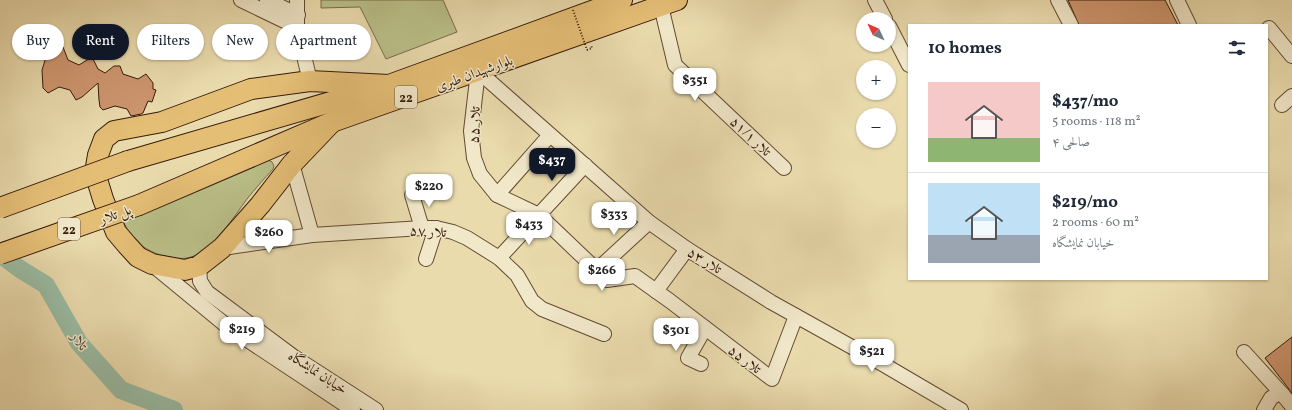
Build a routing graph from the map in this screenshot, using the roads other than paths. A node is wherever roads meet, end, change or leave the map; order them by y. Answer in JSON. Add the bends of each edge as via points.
{"nodes":[{"id":1,"x":241,"y":0,"type":"edge"},
{"id":2,"x":267,"y":0,"type":"edge"},
{"id":3,"x":297,"y":0,"type":"edge"},
{"id":4,"x":622,"y":0,"type":"edge"},
{"id":5,"x":875,"y":0,"type":"edge"},
{"id":6,"x":1058,"y":0,"type":"edge"},
{"id":7,"x":1177,"y":0,"type":"edge"},
{"id":8,"x":669,"y":3,"type":"edge"},
{"id":9,"x":881,"y":12,"type":"edge"},
{"id":10,"x":297,"y":21,"type":"junction"},
{"id":11,"x":1070,"y":24,"type":"edge"},
{"id":12,"x":1189,"y":24,"type":"edge"},
{"id":13,"x":1269,"y":28,"type":"dead end"},
{"id":14,"x":896,"y":40,"type":"edge"},
{"id":15,"x":1292,"y":56,"type":"edge"},
{"id":16,"x":908,"y":63,"type":"edge"},
{"id":17,"x":478,"y":72,"type":"junction"},
{"id":18,"x":310,"y":81,"type":"junction"},
{"id":19,"x":389,"y":85,"type":"junction"},
{"id":20,"x":1292,"y":96,"type":"edge"},
{"id":21,"x":1282,"y":105,"type":"dead end"},
{"id":22,"x":332,"y":122,"type":"junction"},
{"id":23,"x":550,"y":135,"type":"junction"},
{"id":24,"x":292,"y":164,"type":"junction"},
{"id":25,"x":584,"y":165,"type":"junction"},
{"id":26,"x":784,"y":168,"type":"dead end"},
{"id":27,"x":412,"y":195,"type":"dead end"},
{"id":28,"x":497,"y":195,"type":"junction"},
{"id":29,"x":139,"y":205,"type":"joint"},
{"id":30,"x":0,"y":208,"type":"edge"},
{"id":31,"x":539,"y":215,"type":"junction"},
{"id":32,"x":649,"y":222,"type":"junction"},
{"id":33,"x":422,"y":228,"type":"junction"},
{"id":34,"x":436,"y":228,"type":"junction"},
{"id":35,"x":312,"y":235,"type":"junction"},
{"id":36,"x":222,"y":248,"type":"junction"},
{"id":37,"x":687,"y":249,"type":"junction"},
{"id":38,"x":0,"y":254,"type":"edge"},
{"id":39,"x":499,"y":258,"type":"junction"},
{"id":40,"x":426,"y":260,"type":"dead end"},
{"id":41,"x":152,"y":264,"type":"junction"},
{"id":42,"x":199,"y":266,"type":"junction"},
{"id":43,"x":597,"y":270,"type":"junction"},
{"id":44,"x":656,"y":291,"type":"junction"},
{"id":45,"x":796,"y":316,"type":"junction"},
{"id":46,"x":705,"y":328,"type":"junction"},
{"id":47,"x":604,"y":334,"type":"dead end"},
{"id":48,"x":1244,"y":352,"type":"dead end"},
{"id":49,"x":701,"y":364,"type":"dead end"},
{"id":50,"x":1283,"y":395,"type":"junction"},
{"id":51,"x":1292,"y":406,"type":"edge"},
{"id":52,"x":352,"y":410,"type":"edge"},
{"id":53,"x":376,"y":410,"type":"edge"},
{"id":54,"x":961,"y":410,"type":"edge"},
{"id":55,"x":1264,"y":410,"type":"edge"}],
"edges":[{"from":1,"to":10,"type":"street"},
{"from":2,"to":10,"type":"street"},
{"from":3,"to":10,"type":"street"},
{"from":4,"to":19,"type":"highway","name":"بلوارشهیدان طبری","number":"22"},
{"from":5,"to":9,"type":"street"},
{"from":6,"to":11,"type":"street"},
{"from":7,"to":12,"type":"street"},
{"from":8,"to":17,"type":"highway","name":"بلوارشهیدان طبری","number":"22"},
{"from":8,"to":26,"type":"street","name":"تلار ۵۱/۱","via":[[675,66]]},
{"from":10,"to":18,"type":"street"},
{"from":13,"to":15,"type":"street"},
{"from":14,"to":16,"type":"street"},
{"from":17,"to":22,"type":"highway","name":"بلوارشهیدان طبری","number":"22"},
{"from":17,"to":23,"type":"street","name":"تلار ۵۳"},
{"from":17,"to":28,"type":"street","name":"تلار ۵۵","via":[[471,131],[474,158],[480,174]]},
{"from":18,"to":19,"type":"highway"},
{"from":18,"to":41,"type":"highway","via":[[251,89],[162,122],[114,131],[104,139],[95,172],[102,199],[116,232],[138,257]]},
{"from":19,"to":30,"type":"highway","name":"بلوارشهیدان طبری","number":"22","bridge":true,"via":[[128,161]]},
{"from":20,"to":21,"type":"street"},
{"from":22,"to":24,"type":"highway"},
{"from":22,"to":29,"type":"highway","name":"بلوارشهیدان طبری","number":"22"},
{"from":23,"to":25,"type":"street","name":"تلار ۵۳"},
{"from":23,"to":28,"type":"street"},
{"from":24,"to":35,"type":"street"},
{"from":24,"to":36,"type":"highway"},
{"from":25,"to":31,"type":"street"},
{"from":25,"to":32,"type":"street","name":"تلار ۵۳"},
{"from":27,"to":33,"type":"street"},
{"from":28,"to":31,"type":"street","name":"تلار ۵۵"},
{"from":29,"to":38,"type":"highway","name":"پل تلار","number":"22","bridge":true},
{"from":31,"to":39,"type":"street"},
{"from":31,"to":43,"type":"street","name":"تلار ۵۵"},
{"from":32,"to":37,"type":"street","name":"تلار ۵۳"},
{"from":32,"to":43,"type":"street"},
{"from":33,"to":34,"type":"street","name":"تلار ۵۷"},
{"from":33,"to":35,"type":"street","name":"تلار ۵۷"},
{"from":34,"to":39,"type":"street","name":"تلار ۵۷","via":[[467,238]]},
{"from":34,"to":40,"type":"street"},
{"from":35,"to":36,"type":"street","name":"تلار ۵۷"},
{"from":36,"to":42,"type":"highway"},
{"from":37,"to":44,"type":"street"},
{"from":37,"to":45,"type":"street","name":"تلار ۵۳"},
{"from":39,"to":47,"type":"street","name":"تلار ۵۷","via":[[517,275],[532,302],[542,309]]},
{"from":41,"to":42,"type":"highway","via":[[185,270]]},
{"from":41,"to":52,"type":"street","name":"خیابان نمایشگاه","via":[[228,327]]},
{"from":42,"to":53,"type":"street","name":"خیابان نمایشگاه","via":[[200,281],[207,292],[294,357]]},
{"from":43,"to":44,"type":"street","name":"تلار ۵۵","via":[[607,280],[635,276]]},
{"from":44,"to":46,"type":"street","name":"تلار ۵۵"},
{"from":45,"to":46,"type":"street","name":"تلار ۵۵","via":[[772,379]]},
{"from":45,"to":54,"type":"street","name":"تلار ۵۳"},
{"from":46,"to":49,"type":"street","via":[[688,358]]},
{"from":48,"to":50,"type":"street"},
{"from":50,"to":51,"type":"street"},
{"from":50,"to":55,"type":"street","via":[[1277,394],[1270,398]]}]}
